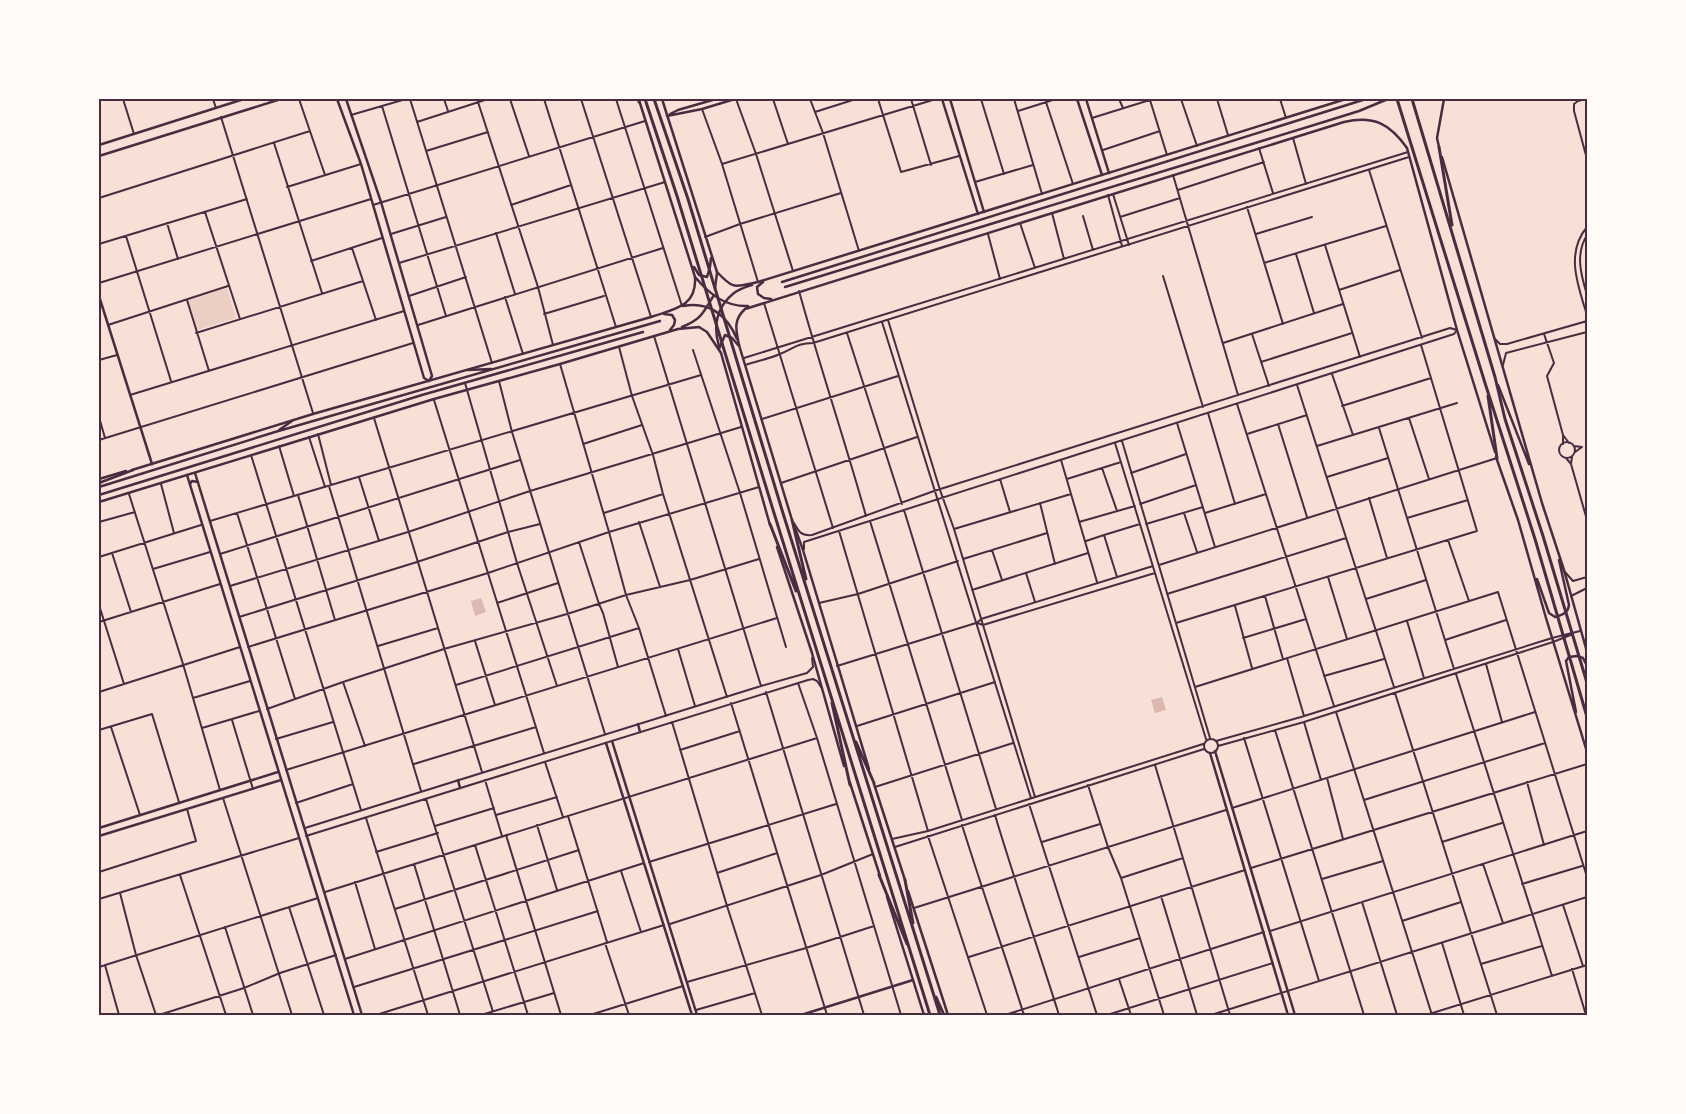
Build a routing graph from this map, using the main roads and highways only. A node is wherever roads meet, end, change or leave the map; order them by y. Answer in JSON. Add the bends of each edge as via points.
{"nodes":[{"id":1,"x":244,"y":99,"type":"edge"},
{"id":2,"x":281,"y":99,"type":"edge"},
{"id":3,"x":336,"y":99,"type":"edge"},
{"id":4,"x":346,"y":99,"type":"edge"},
{"id":5,"x":661,"y":99,"type":"edge"},
{"id":6,"x":716,"y":99,"type":"edge"},
{"id":7,"x":736,"y":99,"type":"edge"},
{"id":8,"x":942,"y":99,"type":"edge"},
{"id":9,"x":950,"y":99,"type":"edge"},
{"id":10,"x":1077,"y":99,"type":"edge"},
{"id":11,"x":1086,"y":99,"type":"edge"},
{"id":12,"x":1346,"y":99,"type":"edge"},
{"id":13,"x":1366,"y":99,"type":"edge"},
{"id":14,"x":1388,"y":99,"type":"edge"},
{"id":15,"x":1397,"y":99,"type":"edge"},
{"id":16,"x":1412,"y":99,"type":"edge"},
{"id":17,"x":1444,"y":99,"type":"edge"},
{"id":18,"x":639,"y":100,"type":"edge"},
{"id":19,"x":645,"y":100,"type":"edge"},
{"id":20,"x":654,"y":100,"type":"edge"},
{"id":21,"x":667,"y":116,"type":"junction"},
{"id":22,"x":956,"y":118,"type":"junction"},
{"id":23,"x":949,"y":121,"type":"junction"},
{"id":24,"x":99,"y":143,"type":"edge"},
{"id":25,"x":1439,"y":147,"type":"junction"},
{"id":26,"x":99,"y":156,"type":"edge"},
{"id":27,"x":1109,"y":173,"type":"junction"},
{"id":28,"x":1102,"y":176,"type":"junction"},
{"id":29,"x":984,"y":212,"type":"junction"},
{"id":30,"x":978,"y":214,"type":"junction"},
{"id":31,"x":1454,"y":238,"type":"junction"},
{"id":32,"x":711,"y":255,"type":"junction"},
{"id":33,"x":691,"y":264,"type":"junction"},
{"id":34,"x":717,"y":272,"type":"junction"},
{"id":35,"x":781,"y":276,"type":"junction"},
{"id":36,"x":695,"y":277,"type":"junction"},
{"id":37,"x":758,"y":282,"type":"junction"},
{"id":38,"x":782,"y":282,"type":"dead end"},
{"id":39,"x":785,"y":288,"type":"dead end"},
{"id":40,"x":789,"y":294,"type":"junction"},
{"id":41,"x":99,"y":296,"type":"edge"},
{"id":42,"x":714,"y":296,"type":"junction"},
{"id":43,"x":100,"y":302,"type":"edge"},
{"id":44,"x":764,"y":302,"type":"junction"},
{"id":45,"x":725,"y":303,"type":"junction"},
{"id":46,"x":682,"y":306,"type":"junction"},
{"id":47,"x":707,"y":307,"type":"junction"},
{"id":48,"x":719,"y":314,"type":"junction"},
{"id":49,"x":651,"y":317,"type":"junction"},
{"id":50,"x":660,"y":321,"type":"dead end"},
{"id":51,"x":678,"y":328,"type":"junction"},
{"id":52,"x":643,"y":332,"type":"dead end"},
{"id":53,"x":659,"y":335,"type":"junction"},
{"id":54,"x":740,"y":346,"type":"junction"},
{"id":55,"x":720,"y":349,"type":"junction"},
{"id":56,"x":426,"y":353,"type":"junction"},
{"id":57,"x":721,"y":353,"type":"junction"},
{"id":58,"x":417,"y":356,"type":"junction"},
{"id":59,"x":495,"y":369,"type":"junction"},
{"id":60,"x":468,"y":370,"type":"junction"},
{"id":61,"x":1495,"y":377,"type":"junction"},
{"id":62,"x":429,"y":381,"type":"junction"},
{"id":63,"x":1485,"y":383,"type":"junction"},
{"id":64,"x":292,"y":421,"type":"junction"},
{"id":65,"x":275,"y":432,"type":"junction"},
{"id":66,"x":1497,"y":458,"type":"junction"},
{"id":67,"x":152,"y":464,"type":"junction"},
{"id":68,"x":195,"y":473,"type":"junction"},
{"id":69,"x":187,"y":476,"type":"junction"},
{"id":70,"x":1535,"y":479,"type":"junction"},
{"id":71,"x":99,"y":481,"type":"edge"},
{"id":72,"x":198,"y":482,"type":"junction"},
{"id":73,"x":190,"y":484,"type":"junction"},
{"id":74,"x":99,"y":487,"type":"edge"},
{"id":75,"x":99,"y":495,"type":"edge"},
{"id":76,"x":99,"y":502,"type":"edge"},
{"id":77,"x":792,"y":520,"type":"junction"},
{"id":78,"x":770,"y":524,"type":"junction"},
{"id":79,"x":1557,"y":548,"type":"junction"},
{"id":80,"x":1531,"y":564,"type":"junction"},
{"id":81,"x":811,"y":604,"type":"junction"},
{"id":82,"x":807,"y":619,"type":"junction"},
{"id":83,"x":1587,"y":652,"type":"edge"},
{"id":84,"x":1587,"y":666,"type":"edge"},
{"id":85,"x":826,"y":681,"type":"junction"},
{"id":86,"x":1587,"y":683,"type":"edge"},
{"id":87,"x":1587,"y":717,"type":"edge"},
{"id":88,"x":848,"y":722,"type":"junction"},
{"id":89,"x":638,"y":724,"type":"road end"},
{"id":90,"x":640,"y":732,"type":"road end"},
{"id":91,"x":1582,"y":737,"type":"junction"},
{"id":92,"x":612,"y":741,"type":"road end"},
{"id":93,"x":606,"y":743,"type":"road end"},
{"id":94,"x":1215,"y":751,"type":"road end"},
{"id":95,"x":1587,"y":752,"type":"edge"},
{"id":96,"x":1210,"y":753,"type":"road end"},
{"id":97,"x":278,"y":772,"type":"junction"},
{"id":98,"x":624,"y":779,"type":"junction"},
{"id":99,"x":281,"y":780,"type":"junction"},
{"id":100,"x":458,"y":780,"type":"road end"},
{"id":101,"x":618,"y":781,"type":"junction"},
{"id":102,"x":850,"y":785,"type":"junction"},
{"id":103,"x":874,"y":785,"type":"junction"},
{"id":104,"x":460,"y":788,"type":"road end"},
{"id":105,"x":99,"y":822,"type":"edge"},
{"id":106,"x":100,"y":828,"type":"edge"},
{"id":107,"x":99,"y":836,"type":"edge"},
{"id":108,"x":879,"y":874,"type":"junction"},
{"id":109,"x":905,"y":880,"type":"junction"},
{"id":110,"x":658,"y":890,"type":"junction"},
{"id":111,"x":653,"y":892,"type":"junction"},
{"id":112,"x":916,"y":936,"type":"junction"},
{"id":113,"x":915,"y":962,"type":"junction"},
{"id":114,"x":913,"y":980,"type":"junction"},
{"id":115,"x":929,"y":980,"type":"junction"},
{"id":116,"x":354,"y":1015,"type":"edge"},
{"id":117,"x":362,"y":1015,"type":"edge"},
{"id":118,"x":692,"y":1015,"type":"edge"},
{"id":119,"x":697,"y":1015,"type":"edge"},
{"id":120,"x":801,"y":1015,"type":"edge"},
{"id":121,"x":924,"y":1015,"type":"edge"},
{"id":122,"x":930,"y":1015,"type":"edge"},
{"id":123,"x":940,"y":1015,"type":"edge"},
{"id":124,"x":944,"y":1015,"type":"edge"},
{"id":125,"x":948,"y":1015,"type":"edge"},
{"id":126,"x":1288,"y":1015,"type":"edge"},
{"id":127,"x":1295,"y":1015,"type":"edge"}],
"edges":[{"from":1,"to":24,"type":"main road"},
{"from":2,"to":26,"type":"main road"},
{"from":3,"to":58,"type":"main road","via":[[361,164]]},
{"from":4,"to":56,"type":"main road"},
{"from":5,"to":21,"type":"main road"},
{"from":6,"to":21,"type":"main road"},
{"from":7,"to":21,"type":"main road"},
{"from":8,"to":23,"type":"main road"},
{"from":9,"to":22,"type":"main road"},
{"from":10,"to":28,"type":"main road"},
{"from":11,"to":27,"type":"main road"},
{"from":12,"to":27,"type":"main road"},
{"from":13,"to":38,"type":"main road"},
{"from":14,"to":39,"type":"main road"},
{"from":15,"to":63,"type":"highway"},
{"from":16,"to":31,"type":"highway"},
{"from":17,"to":25,"type":"main road","via":[[1437,138]]},
{"from":18,"to":33,"type":"main road"},
{"from":19,"to":82,"type":"highway","via":[[678,196]]},
{"from":20,"to":81,"type":"highway","via":[[688,199]]},
{"from":21,"to":32,"type":"main road"},
{"from":22,"to":23,"type":"main road"},
{"from":22,"to":29,"type":"main road"},
{"from":23,"to":30,"type":"main road"},
{"from":25,"to":31,"type":"highway"},
{"from":25,"to":70,"type":"main road"},
{"from":27,"to":28,"type":"main road"},
{"from":28,"to":29,"type":"main road"},
{"from":29,"to":30,"type":"main road"},
{"from":30,"to":35,"type":"main road"},
{"from":31,"to":61,"type":"highway"},
{"from":32,"to":33,"type":"main road","via":[[707,277],[700,275]]},
{"from":32,"to":34,"type":"main road"},
{"from":33,"to":36,"type":"main road"},
{"from":34,"to":37,"type":"main road","via":[[729,285]]},
{"from":34,"to":42,"type":"main road"},
{"from":35,"to":37,"type":"main road"},
{"from":35,"to":40,"type":"main road","via":[[759,285],[758,294],[767,299]]},
{"from":36,"to":42,"type":"main road"},
{"from":36,"to":46,"type":"main road","via":[[696,286],[688,302]]},
{"from":37,"to":45,"type":"main road","via":[[736,292]]},
{"from":40,"to":44,"type":"main road"},
{"from":40,"to":66,"type":"main road","via":[[1344,122],[1366,119],[1385,125],[1408,150],[1457,330]]},
{"from":41,"to":43,"type":"main road"},
{"from":42,"to":45,"type":"main road"},
{"from":42,"to":47,"type":"main road"},
{"from":43,"to":67,"type":"main road"},
{"from":44,"to":45,"type":"main road","via":[[747,306]]},
{"from":44,"to":54,"type":"main road","via":[[740,312],[735,325]]},
{"from":45,"to":48,"type":"main road"},
{"from":46,"to":47,"type":"main road"},
{"from":46,"to":49,"type":"main road"},
{"from":47,"to":48,"type":"main road"},
{"from":47,"to":51,"type":"main road","via":[[694,322]]},
{"from":48,"to":54,"type":"main road","via":[[733,330]]},
{"from":48,"to":55,"type":"main road","via":[[715,333]]},
{"from":49,"to":53,"type":"main road","via":[[667,313],[675,320],[672,329]]},
{"from":49,"to":60,"type":"main road"},
{"from":50,"to":59,"type":"main road"},
{"from":51,"to":53,"type":"main road"},
{"from":51,"to":57,"type":"main road","via":[[699,327],[707,332]]},
{"from":52,"to":75,"type":"main road","via":[[422,395]]},
{"from":53,"to":68,"type":"main road","via":[[434,399]]},
{"from":54,"to":55,"type":"main road","via":[[725,335]]},
{"from":54,"to":77,"type":"main road"},
{"from":55,"to":57,"type":"main road"},
{"from":56,"to":58,"type":"main road"},
{"from":56,"to":62,"type":"main road","via":[[432,376]]},
{"from":57,"to":78,"type":"main road"},
{"from":58,"to":62,"type":"main road","via":[[424,378]]},
{"from":59,"to":60,"type":"main road"},
{"from":59,"to":65,"type":"main road"},
{"from":60,"to":62,"type":"main road"},
{"from":61,"to":70,"type":"main road"},
{"from":61,"to":86,"type":"highway","via":[[1505,419],[1544,536]]},
{"from":62,"to":64,"type":"main road"},
{"from":63,"to":66,"type":"highway"},
{"from":63,"to":87,"type":"highway"},
{"from":64,"to":65,"type":"main road"},
{"from":64,"to":67,"type":"main road"},
{"from":65,"to":74,"type":"main road"},
{"from":66,"to":80,"type":"main road"},
{"from":67,"to":71,"type":"main road"},
{"from":68,"to":69,"type":"main road"},
{"from":68,"to":72,"type":"main road"},
{"from":69,"to":73,"type":"main road"},
{"from":69,"to":76,"type":"main road"},
{"from":70,"to":79,"type":"main road"},
{"from":72,"to":73,"type":"main road"},
{"from":72,"to":117,"type":"main road"},
{"from":73,"to":97,"type":"main road"},
{"from":77,"to":81,"type":"highway"},
{"from":77,"to":103,"type":"main road"},
{"from":78,"to":82,"type":"highway"},
{"from":78,"to":102,"type":"main road"},
{"from":79,"to":80,"type":"main road","via":[[1569,605],[1562,615],[1555,617],[1549,613]]},
{"from":79,"to":83,"type":"main road"},
{"from":80,"to":91,"type":"main road"},
{"from":81,"to":88,"type":"highway"},
{"from":82,"to":85,"type":"highway"},
{"from":84,"to":91,"type":"main road","via":[[1583,658],[1577,656],[1566,661]]},
{"from":85,"to":102,"type":"highway"},
{"from":85,"to":113,"type":"highway"},
{"from":88,"to":103,"type":"highway"},
{"from":88,"to":112,"type":"highway"},
{"from":89,"to":90,"type":"main road"},
{"from":91,"to":95,"type":"main road"},
{"from":92,"to":98,"type":"main road"},
{"from":93,"to":101,"type":"main road"},
{"from":94,"to":127,"type":"main road"},
{"from":96,"to":126,"type":"main road"},
{"from":97,"to":99,"type":"main road"},
{"from":97,"to":106,"type":"main road"},
{"from":98,"to":101,"type":"main road"},
{"from":98,"to":110,"type":"main road"},
{"from":99,"to":107,"type":"main road"},
{"from":99,"to":116,"type":"main road"},
{"from":100,"to":104,"type":"main road"},
{"from":101,"to":111,"type":"main road"},
{"from":102,"to":108,"type":"main road"},
{"from":103,"to":109,"type":"main road"},
{"from":105,"to":106,"type":"main road"},
{"from":108,"to":113,"type":"highway"},
{"from":108,"to":114,"type":"main road"},
{"from":109,"to":112,"type":"highway"},
{"from":109,"to":125,"type":"main road"},
{"from":110,"to":111,"type":"main road"},
{"from":110,"to":119,"type":"main road"},
{"from":111,"to":118,"type":"main road"},
{"from":112,"to":115,"type":"highway"},
{"from":113,"to":122,"type":"highway"},
{"from":114,"to":120,"type":"main road"},
{"from":114,"to":121,"type":"main road"},
{"from":115,"to":123,"type":"highway"},
{"from":115,"to":124,"type":"highway"}]}
